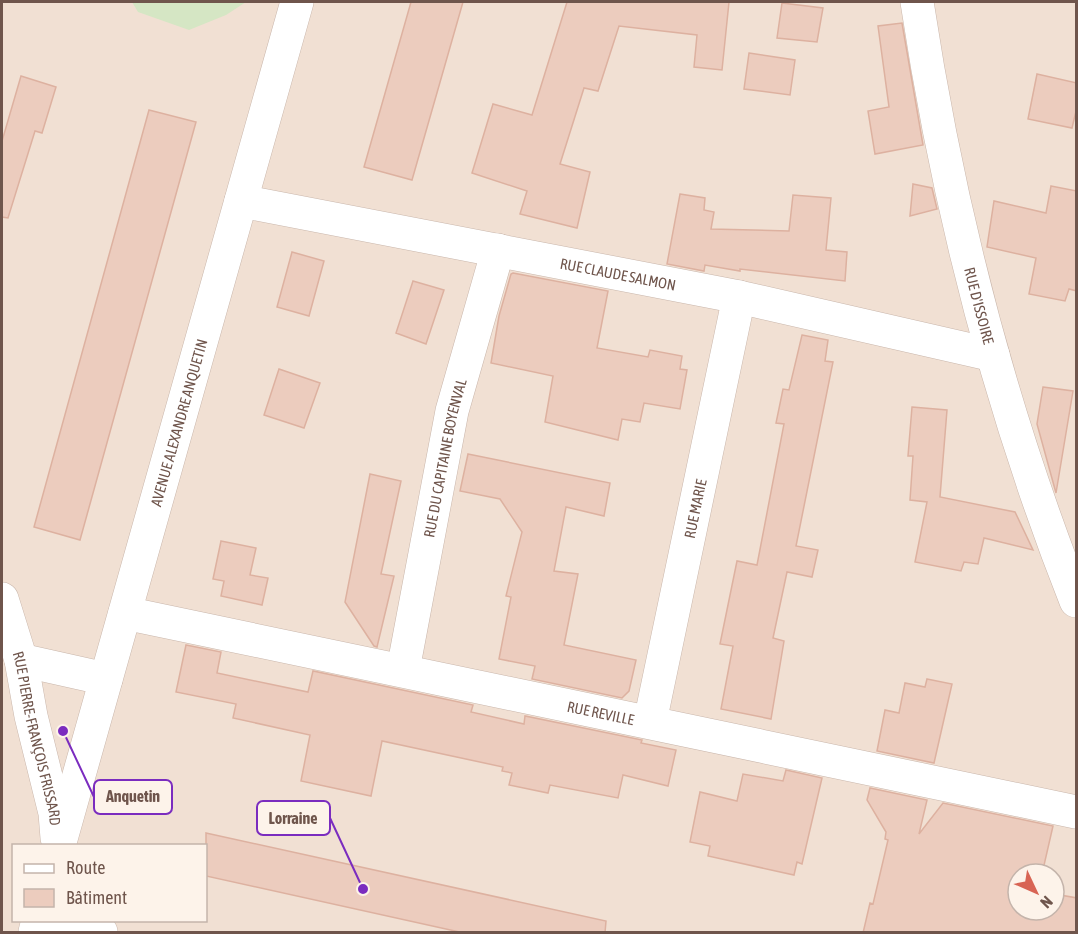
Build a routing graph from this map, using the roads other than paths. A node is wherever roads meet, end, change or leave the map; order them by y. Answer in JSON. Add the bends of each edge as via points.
{"nodes":[{"id":1,"x":297,"y":2,"type":"edge"},
{"id":2,"x":917,"y":2,"type":"edge"},
{"id":3,"x":241,"y":201,"type":"junction"},
{"id":4,"x":498,"y":250,"type":"junction"},
{"id":5,"x":739,"y":297,"type":"junction"},
{"id":6,"x":993,"y":355,"type":"junction"},
{"id":7,"x":2,"y":599,"type":"edge"},
{"id":8,"x":1077,"y":601,"type":"edge"},
{"id":9,"x":125,"y":613,"type":"junction"},
{"id":10,"x":21,"y":660,"type":"junction"},
{"id":11,"x":403,"y":670,"type":"junction"},
{"id":12,"x":106,"y":679,"type":"junction"},
{"id":13,"x":650,"y":722,"type":"junction"},
{"id":14,"x":1077,"y":812,"type":"edge"},
{"id":15,"x":59,"y":844,"type":"edge"},
{"id":16,"x":60,"y":844,"type":"edge"},
{"id":17,"x":62,"y":922,"type":"edge"},
{"id":18,"x":100,"y":933,"type":"edge"}],
"edges":[{"from":1,"to":3,"type":"street","name":"AVENUE ALEXANDRE ANQUETIN"},
{"from":2,"to":6,"type":"street","name":"RUE D'ISSOIRE","via":[[933,106]]},
{"from":3,"to":4,"type":"street","name":"RUE CLAUDE SALMON"},
{"from":3,"to":9,"type":"street","name":"AVENUE ALEXANDRE ANQUETIN"},
{"from":4,"to":5,"type":"street","name":"RUE CLAUDE SALMON"},
{"from":4,"to":11,"type":"street","name":"RUE DU CAPITAINE BOYENVAL","via":[[452,411]]},
{"from":5,"to":6,"type":"street","name":"RUE CLAUDE SALMON"},
{"from":5,"to":13,"type":"street","name":"RUE MARIE"},
{"from":6,"to":8,"type":"street","name":"RUE D'ISSOIRE","via":[[1041,512]]},
{"from":7,"to":10,"type":"street","name":"RUE PIERRE-FRANÇOIS FRISSARD"},
{"from":9,"to":11,"type":"street","name":"RUE REVILLE"},
{"from":9,"to":12,"type":"street","name":"AVENUE ALEXANDRE ANQUETIN"},
{"from":10,"to":12,"type":"street"},
{"from":10,"to":15,"type":"street","name":"RUE PIERRE-FRANÇOIS FRISSARD"},
{"from":11,"to":13,"type":"street","name":"RUE REVILLE"},
{"from":12,"to":16,"type":"street","name":"AVENUE ALEXANDRE ANQUETIN"},
{"from":13,"to":14,"type":"street","name":"RUE REVILLE"},
{"from":17,"to":18,"type":"street"}]}
